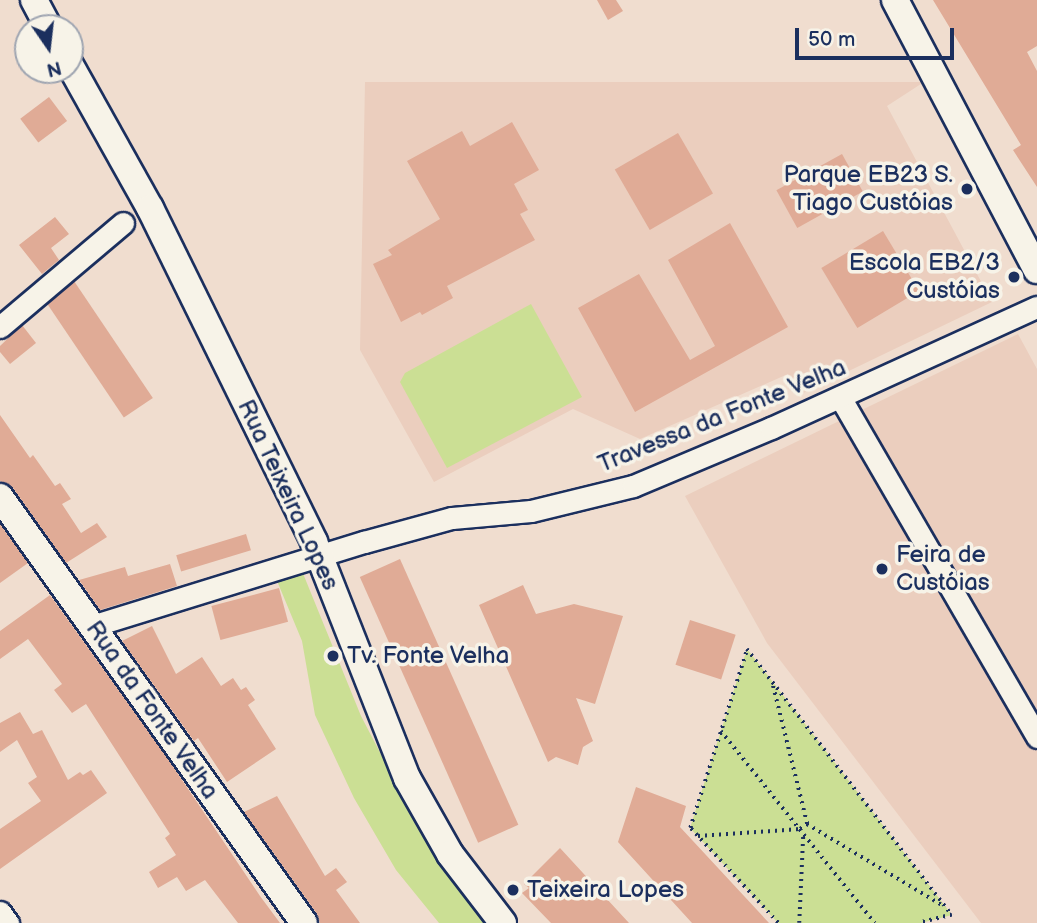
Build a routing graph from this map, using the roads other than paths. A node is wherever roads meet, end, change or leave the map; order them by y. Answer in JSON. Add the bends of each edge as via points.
{"nodes":[{"id":1,"x":895,"y":0,"type":"edge"},
{"id":2,"x":81,"y":84,"type":"edge"},
{"id":3,"x":124,"y":223,"type":"dead end"},
{"id":4,"x":1037,"y":270,"type":"edge"},
{"id":5,"x":1037,"y":307,"type":"edge"},
{"id":6,"x":0,"y":327,"type":"edge"},
{"id":7,"x":840,"y":397,"type":"junction"},
{"id":8,"x":0,"y":497,"type":"edge"},
{"id":9,"x":319,"y":555,"type":"junction"},
{"id":10,"x":92,"y":626,"type":"junction"},
{"id":11,"x":1037,"y":737,"type":"edge"},
{"id":12,"x":0,"y":912,"type":"edge"},
{"id":13,"x":8,"y":923,"type":"edge"},
{"id":14,"x":304,"y":923,"type":"edge"},
{"id":15,"x":503,"y":923,"type":"edge"}],
"edges":[{"from":1,"to":4,"type":"street"},
{"from":2,"to":9,"type":"street","name":"Rua Teixeira Lopes","via":[[150,208]]},
{"from":3,"to":6,"type":"street"},
{"from":5,"to":7,"type":"street","name":"Travessa da Fonte Velha"},
{"from":7,"to":9,"type":"street","name":"Travessa da Fonte Velha","via":[[633,486],[531,511],[452,518]]},
{"from":7,"to":11,"type":"street"},
{"from":8,"to":10,"type":"street","name":"Rua da Fonte Velha"},
{"from":9,"to":10,"type":"street","name":"Travessa da Fonte Velha"},
{"from":9,"to":15,"type":"street","name":"Rua Teixeira Lopes","via":[[407,778],[450,854]]},
{"from":10,"to":14,"type":"street","name":"Rua da Fonte Velha"},
{"from":12,"to":13,"type":"street"}]}
